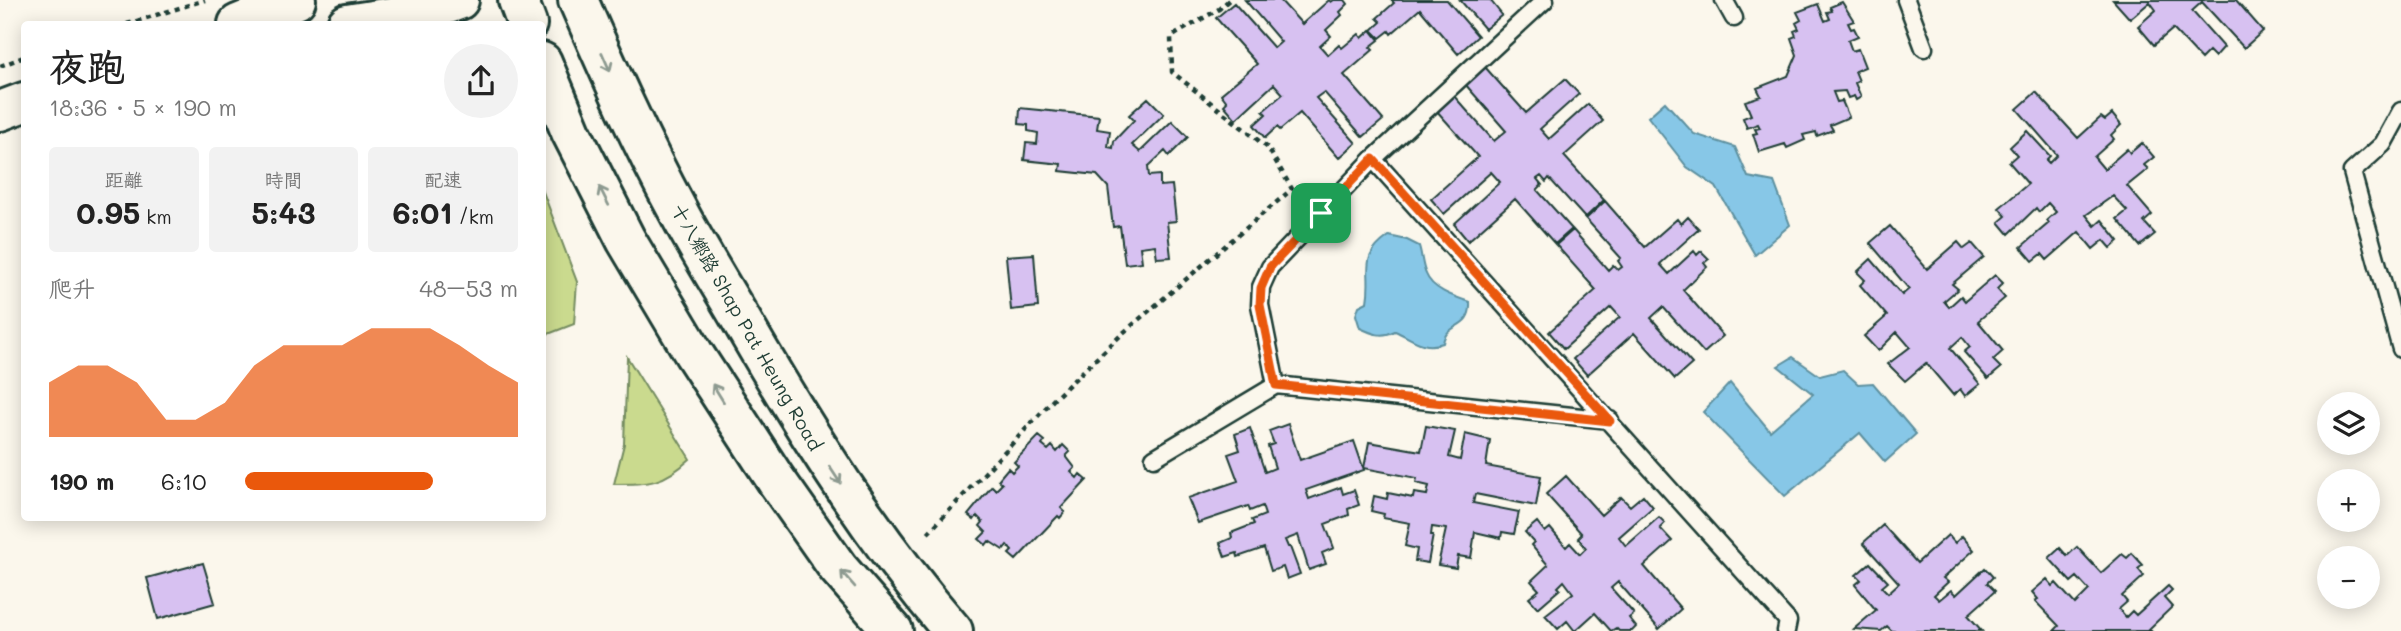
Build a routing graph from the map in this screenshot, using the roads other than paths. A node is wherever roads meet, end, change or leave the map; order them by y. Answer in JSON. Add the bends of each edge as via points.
{"nodes":[{"id":1,"x":296,"y":0,"type":"edge"},
{"id":2,"x":458,"y":0,"type":"edge"},
{"id":3,"x":518,"y":0,"type":"edge"},
{"id":4,"x":578,"y":0,"type":"edge"},
{"id":5,"x":1545,"y":0,"type":"edge"},
{"id":6,"x":1724,"y":0,"type":"edge"},
{"id":7,"x":1906,"y":0,"type":"edge"},
{"id":8,"x":1734,"y":18,"type":"dead end"},
{"id":9,"x":245,"y":21,"type":"edge"},
{"id":10,"x":366,"y":21,"type":"edge"},
{"id":11,"x":526,"y":21,"type":"edge"},
{"id":12,"x":1924,"y":48,"type":"dead end"},
{"id":13,"x":546,"y":72,"type":"edge"},
{"id":14,"x":21,"y":103,"type":"edge"},
{"id":15,"x":0,"y":111,"type":"edge"},
{"id":16,"x":2401,"y":111,"type":"edge"},
{"id":17,"x":1373,"y":159,"type":"junction"},
{"id":18,"x":2401,"y":349,"type":"edge"},
{"id":19,"x":1276,"y":385,"type":"junction"},
{"id":20,"x":1610,"y":421,"type":"junction"},
{"id":21,"x":1154,"y":458,"type":"dead end"},
{"id":22,"x":892,"y":631,"type":"edge"},
{"id":23,"x":953,"y":631,"type":"edge"},
{"id":24,"x":1786,"y":631,"type":"edge"}],
"edges":[{"from":1,"to":9,"type":"main road"},
{"from":2,"to":10,"type":"main road","via":[[429,11]]},
{"from":3,"to":11,"type":"main road"},
{"from":4,"to":23,"type":"main road","name":"十八鄉路 Shap Pat Heung Road","one_way":true,"via":[[677,210],[768,365],[836,478]]},
{"from":5,"to":17,"type":"lane"},
{"from":6,"to":8,"type":"lane"},
{"from":7,"to":12,"type":"lane"},
{"from":22,"to":13,"type":"main road","one_way":true,"via":[[831,557],[694,354],[626,240]]},
{"from":14,"to":15,"type":"main road"},
{"from":16,"to":18,"type":"lane","via":[[2383,144],[2352,172]]},
{"from":17,"to":19,"type":"lane","via":[[1270,267],[1260,305]]},
{"from":17,"to":20,"type":"lane"},
{"from":19,"to":20,"type":"lane"},
{"from":19,"to":21,"type":"lane"},
{"from":20,"to":24,"type":"lane","via":[[1788,621]]}]}
